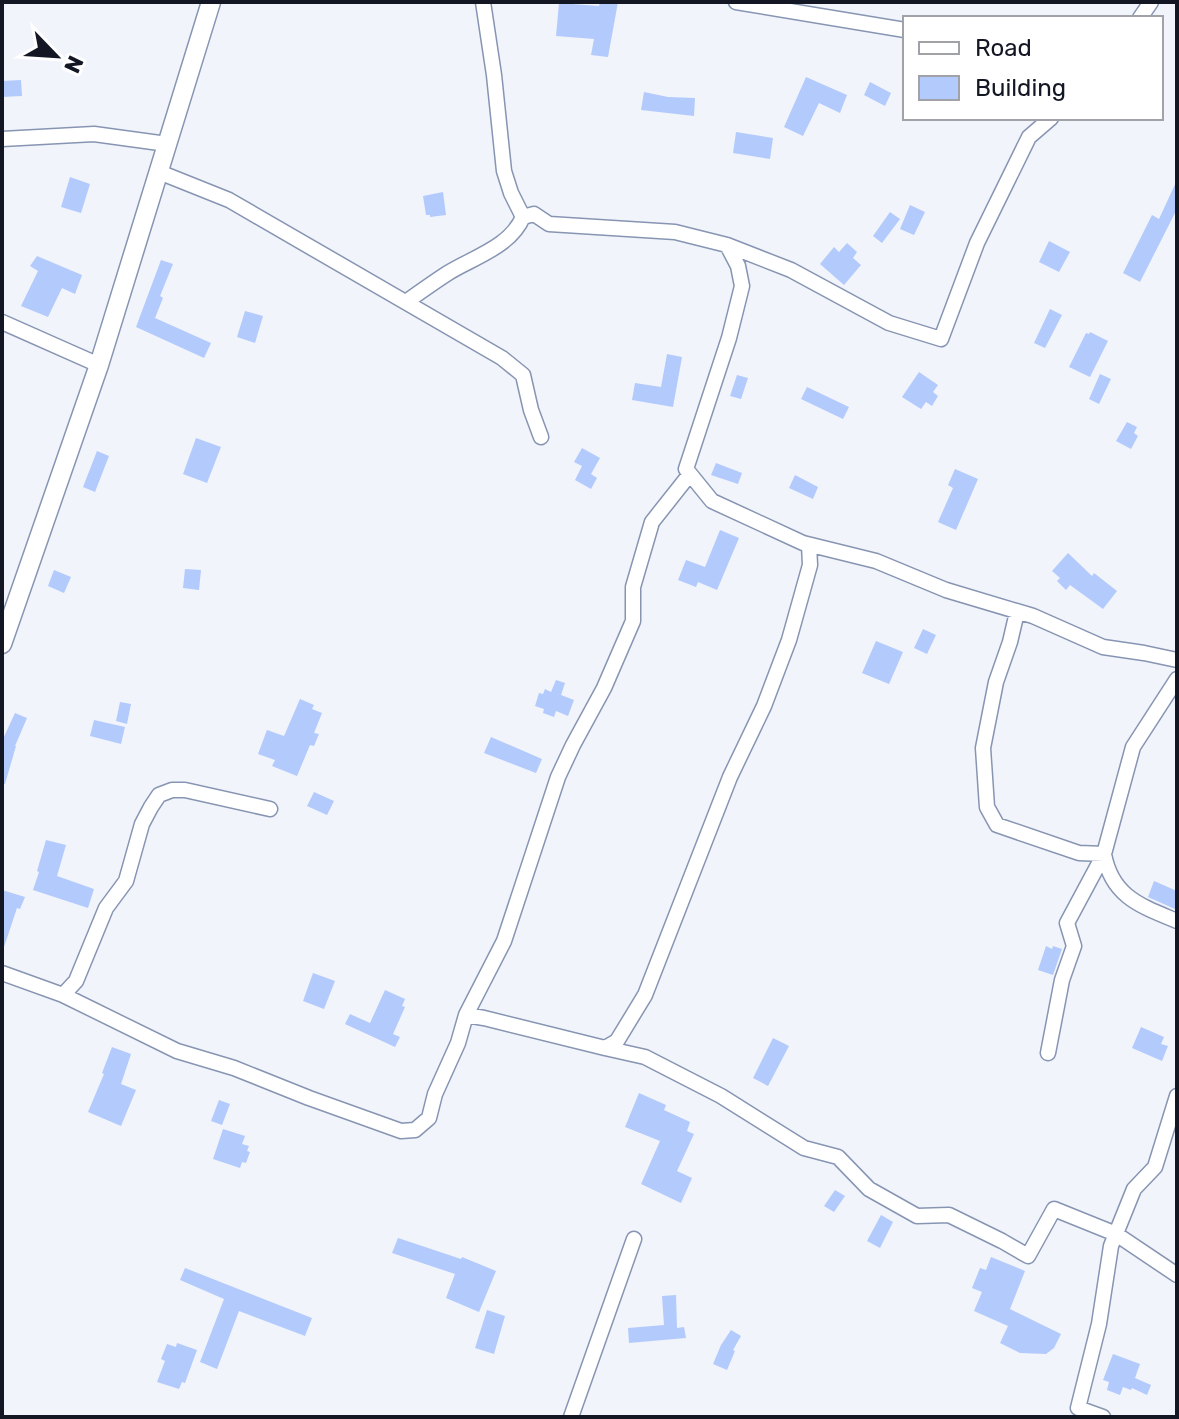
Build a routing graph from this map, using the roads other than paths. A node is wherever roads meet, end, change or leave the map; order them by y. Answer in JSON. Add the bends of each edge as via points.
{"nodes":[{"id":1,"x":211,"y":2,"type":"edge"},
{"id":2,"x":483,"y":2,"type":"edge"},
{"id":3,"x":736,"y":2,"type":"edge"},
{"id":4,"x":903,"y":30,"type":"edge"},
{"id":5,"x":1049,"y":120,"type":"edge"},
{"id":6,"x":2,"y":139,"type":"edge"},
{"id":7,"x":167,"y":144,"type":"junction"},
{"id":8,"x":159,"y":172,"type":"junction"},
{"id":9,"x":523,"y":217,"type":"junction"},
{"id":10,"x":727,"y":245,"type":"junction"},
{"id":11,"x":406,"y":302,"type":"junction"},
{"id":12,"x":2,"y":322,"type":"edge"},
{"id":13,"x":99,"y":365,"type":"junction"},
{"id":14,"x":541,"y":437,"type":"dead end"},
{"id":15,"x":690,"y":474,"type":"junction"},
{"id":16,"x":809,"y":545,"type":"junction"},
{"id":17,"x":1017,"y":612,"type":"junction"},
{"id":18,"x":7,"y":617,"type":"edge"},
{"id":19,"x":2,"y":644,"type":"edge"},
{"id":20,"x":1177,"y":660,"type":"edge"},
{"id":21,"x":1177,"y":679,"type":"edge"},
{"id":22,"x":270,"y":809,"type":"dead end"},
{"id":23,"x":1104,"y":854,"type":"junction"},
{"id":24,"x":1177,"y":921,"type":"edge"},
{"id":25,"x":2,"y":973,"type":"edge"},
{"id":26,"x":63,"y":995,"type":"junction"},
{"id":27,"x":466,"y":1015,"type":"junction"},
{"id":28,"x":605,"y":1048,"type":"junction"},
{"id":29,"x":1048,"y":1053,"type":"dead end"},
{"id":30,"x":1177,"y":1096,"type":"edge"},
{"id":31,"x":1116,"y":1234,"type":"junction"},
{"id":32,"x":634,"y":1239,"type":"dead end"},
{"id":33,"x":1177,"y":1275,"type":"edge"},
{"id":34,"x":571,"y":1417,"type":"edge"},
{"id":35,"x":1103,"y":1417,"type":"edge"}],
"edges":[{"from":1,"to":7,"type":"street"},
{"from":2,"to":9,"type":"street","via":[[504,171]]},
{"from":3,"to":4,"type":"street"},
{"from":5,"to":10,"type":"street","via":[[1029,137],[977,243],[941,339],[889,323],[791,270]]},
{"from":6,"to":7,"type":"street","via":[[94,134]]},
{"from":7,"to":8,"type":"street"},
{"from":8,"to":11,"type":"street","via":[[229,200]]},
{"from":8,"to":13,"type":"street"},
{"from":9,"to":10,"type":"street","via":[[534,214],[549,224],[675,232]]},
{"from":9,"to":11,"type":"street","via":[[518,228],[489,252]]},
{"from":10,"to":15,"type":"street","via":[[742,286],[686,469]]},
{"from":11,"to":14,"type":"street","via":[[523,375]]},
{"from":12,"to":13,"type":"street"},
{"from":13,"to":18,"type":"street"},
{"from":15,"to":16,"type":"street","via":[[712,501]]},
{"from":15,"to":27,"type":"street","via":[[652,522],[633,587],[633,621],[558,777],[504,941]]},
{"from":16,"to":17,"type":"street","via":[[876,561]]},
{"from":16,"to":28,"type":"street","via":[[810,565],[764,706],[730,777],[645,995],[617,1041]]},
{"from":17,"to":20,"type":"street","via":[[1103,647]]},
{"from":17,"to":23,"type":"street","via":[[983,748],[987,807],[997,825],[1079,853]]},
{"from":18,"to":19,"type":"street"},
{"from":21,"to":23,"type":"street","via":[[1133,747]]},
{"from":22,"to":26,"type":"street","via":[[185,790],[159,795],[142,824],[126,881],[106,908],[76,981]]},
{"from":23,"to":24,"type":"street","via":[[1107,872],[1124,894]]},
{"from":23,"to":29,"type":"street","via":[[1067,923],[1074,946]]},
{"from":25,"to":26,"type":"street"},
{"from":26,"to":27,"type":"street","via":[[177,1051],[401,1131],[415,1130],[429,1118]]},
{"from":27,"to":28,"type":"street"},
{"from":28,"to":31,"type":"street","via":[[645,1057],[804,1148],[838,1157],[869,1189],[917,1216],[949,1215],[1028,1256],[1054,1209]]},
{"from":30,"to":31,"type":"street","via":[[1155,1167],[1134,1189]]},
{"from":31,"to":33,"type":"street"},
{"from":31,"to":35,"type":"street","via":[[1078,1408]]},
{"from":32,"to":34,"type":"street"}]}
